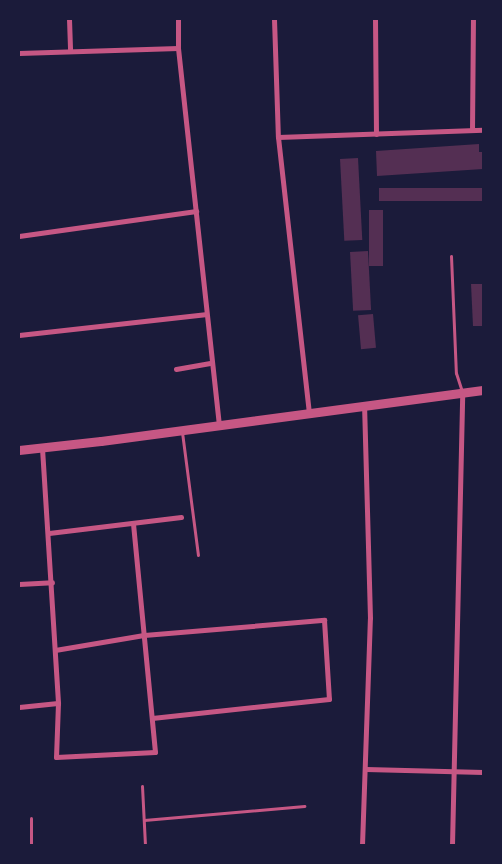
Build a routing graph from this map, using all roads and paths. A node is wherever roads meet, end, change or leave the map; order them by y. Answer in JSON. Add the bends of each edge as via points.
{"nodes":[{"id":1,"x":69,"y":19,"type":"edge"},
{"id":2,"x":178,"y":19,"type":"edge"},
{"id":3,"x":274,"y":19,"type":"edge"},
{"id":4,"x":375,"y":19,"type":"edge"},
{"id":5,"x":473,"y":19,"type":"edge"},
{"id":6,"x":178,"y":48,"type":"junction"},
{"id":7,"x":70,"y":51,"type":"junction"},
{"id":8,"x":19,"y":53,"type":"edge"},
{"id":9,"x":472,"y":130,"type":"junction"},
{"id":10,"x":483,"y":130,"type":"edge"},
{"id":11,"x":376,"y":134,"type":"junction"},
{"id":12,"x":278,"y":137,"type":"junction"},
{"id":13,"x":196,"y":211,"type":"junction"},
{"id":14,"x":19,"y":236,"type":"edge"},
{"id":15,"x":451,"y":256,"type":"dead end"},
{"id":16,"x":205,"y":314,"type":"junction"},
{"id":17,"x":19,"y":335,"type":"edge"},
{"id":18,"x":212,"y":363,"type":"junction"},
{"id":19,"x":176,"y":369,"type":"dead end"},
{"id":20,"x":483,"y":390,"type":"edge"},
{"id":21,"x":462,"y":393,"type":"junction"},
{"id":22,"x":364,"y":406,"type":"junction"},
{"id":23,"x":309,"y":413,"type":"junction"},
{"id":24,"x":219,"y":424,"type":"junction"},
{"id":25,"x":182,"y":429,"type":"junction"},
{"id":26,"x":42,"y":448,"type":"junction"},
{"id":27,"x":19,"y":450,"type":"edge"},
{"id":28,"x":181,"y":517,"type":"dead end"},
{"id":29,"x":133,"y":523,"type":"junction"},
{"id":30,"x":49,"y":533,"type":"junction"},
{"id":31,"x":198,"y":555,"type":"dead end"},
{"id":32,"x":52,"y":582,"type":"junction"},
{"id":33,"x":19,"y":584,"type":"edge"},
{"id":34,"x":144,"y":635,"type":"junction"},
{"id":35,"x":55,"y":650,"type":"junction"},
{"id":36,"x":58,"y":703,"type":"junction"},
{"id":37,"x":19,"y":707,"type":"edge"},
{"id":38,"x":152,"y":718,"type":"junction"},
{"id":39,"x":366,"y":769,"type":"junction"},
{"id":40,"x":453,"y":772,"type":"junction"},
{"id":41,"x":483,"y":772,"type":"edge"},
{"id":42,"x":142,"y":786,"type":"dead end"},
{"id":43,"x":304,"y":806,"type":"dead end"},
{"id":44,"x":31,"y":818,"type":"dead end"},
{"id":45,"x":144,"y":820,"type":"junction"},
{"id":46,"x":31,"y":845,"type":"edge"},
{"id":47,"x":145,"y":845,"type":"edge"},
{"id":48,"x":362,"y":845,"type":"edge"},
{"id":49,"x":452,"y":845,"type":"edge"}],
"edges":[{"from":1,"to":7,"type":"street"},
{"from":2,"to":6,"type":"street"},
{"from":3,"to":12,"type":"street"},
{"from":4,"to":11,"type":"street"},
{"from":5,"to":9,"type":"street"},
{"from":6,"to":7,"type":"street"},
{"from":6,"to":13,"type":"street"},
{"from":7,"to":8,"type":"street"},
{"from":9,"to":10,"type":"street"},
{"from":9,"to":11,"type":"street"},
{"from":11,"to":12,"type":"street"},
{"from":12,"to":23,"type":"street"},
{"from":13,"to":14,"type":"street"},
{"from":13,"to":16,"type":"street"},
{"from":15,"to":21,"type":"lane","via":[[456,373]]},
{"from":16,"to":17,"type":"street"},
{"from":16,"to":18,"type":"street"},
{"from":18,"to":19,"type":"street"},
{"from":18,"to":24,"type":"street"},
{"from":20,"to":21,"type":"street"},
{"from":21,"to":22,"type":"street"},
{"from":21,"to":40,"type":"street"},
{"from":22,"to":23,"type":"street"},
{"from":22,"to":39,"type":"street","via":[[370,618]]},
{"from":23,"to":24,"type":"street"},
{"from":24,"to":25,"type":"street"},
{"from":25,"to":26,"type":"street"},
{"from":25,"to":31,"type":"lane"},
{"from":26,"to":27,"type":"street"},
{"from":26,"to":30,"type":"street"},
{"from":28,"to":29,"type":"street"},
{"from":29,"to":30,"type":"street"},
{"from":29,"to":34,"type":"street"},
{"from":30,"to":32,"type":"street"},
{"from":32,"to":33,"type":"street"},
{"from":32,"to":35,"type":"street"},
{"from":34,"to":35,"type":"street"},
{"from":34,"to":38,"type":"street"},
{"from":34,"to":38,"type":"street","via":[[324,620],[329,699]]},
{"from":35,"to":36,"type":"street"},
{"from":36,"to":37,"type":"street"},
{"from":36,"to":38,"type":"street","via":[[56,757],[155,752]]},
{"from":39,"to":40,"type":"street"},
{"from":39,"to":48,"type":"street"},
{"from":40,"to":41,"type":"street"},
{"from":40,"to":49,"type":"street"},
{"from":42,"to":45,"type":"lane"},
{"from":43,"to":45,"type":"lane"},
{"from":44,"to":46,"type":"lane"},
{"from":45,"to":47,"type":"lane"}]}
